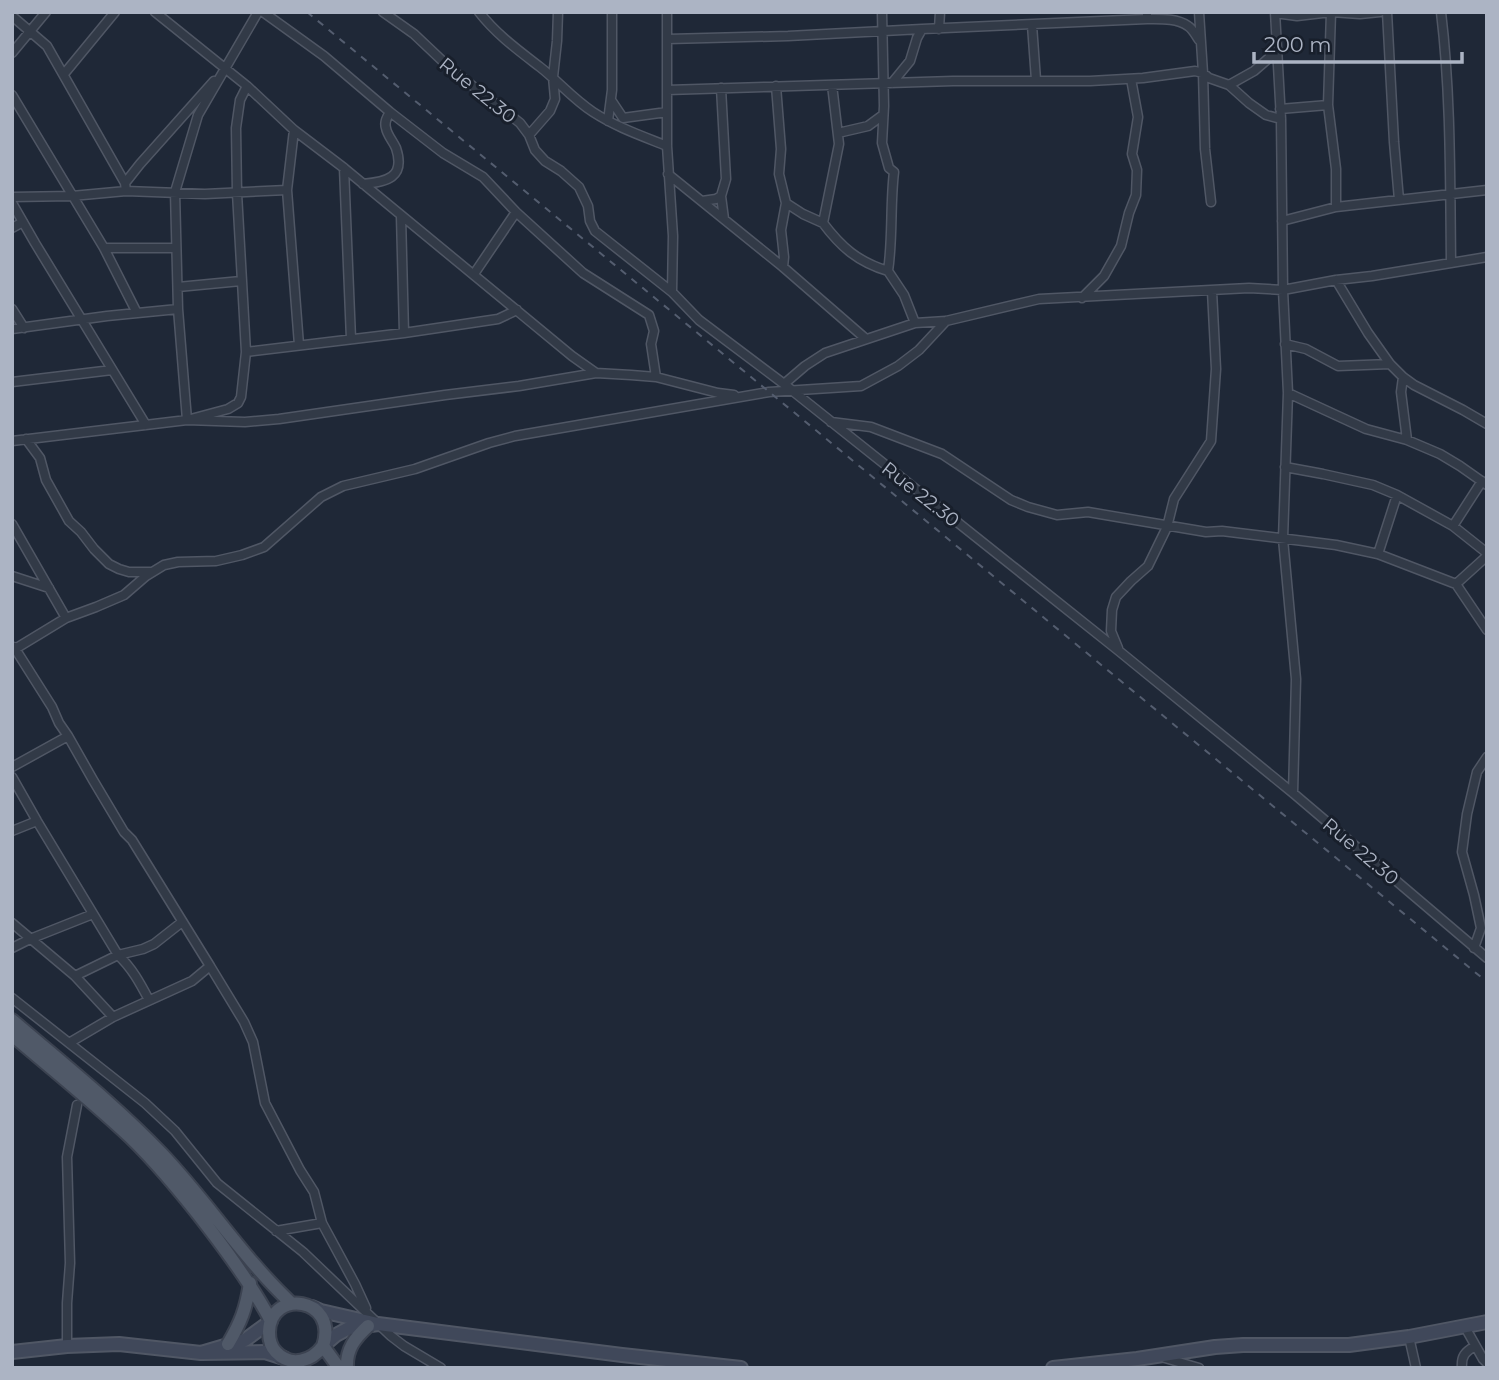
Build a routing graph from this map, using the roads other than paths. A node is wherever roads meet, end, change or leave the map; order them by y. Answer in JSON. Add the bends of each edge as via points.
{"nodes":[{"id":1,"x":46,"y":12,"type":"edge"},
{"id":2,"x":115,"y":12,"type":"edge"},
{"id":3,"x":155,"y":12,"type":"edge"},
{"id":4,"x":261,"y":12,"type":"edge"},
{"id":5,"x":383,"y":12,"type":"edge"},
{"id":6,"x":479,"y":12,"type":"edge"},
{"id":7,"x":558,"y":12,"type":"edge"},
{"id":8,"x":612,"y":12,"type":"edge"},
{"id":9,"x":667,"y":12,"type":"edge"},
{"id":10,"x":881,"y":12,"type":"edge"},
{"id":11,"x":940,"y":12,"type":"edge"},
{"id":12,"x":1199,"y":12,"type":"edge"},
{"id":13,"x":1331,"y":12,"type":"edge"},
{"id":14,"x":1380,"y":12,"type":"edge"},
{"id":15,"x":1387,"y":12,"type":"edge"},
{"id":16,"x":1441,"y":12,"type":"edge"},
{"id":17,"x":1275,"y":13,"type":"edge"},
{"id":18,"x":1147,"y":15,"type":"edge"},
{"id":19,"x":12,"y":16,"type":"edge"},
{"id":20,"x":1091,"y":16,"type":"edge"},
{"id":21,"x":1032,"y":25,"type":"junction"},
{"id":22,"x":922,"y":29,"type":"junction"},
{"id":23,"x":939,"y":29,"type":"junction"},
{"id":24,"x":881,"y":30,"type":"junction"},
{"id":25,"x":30,"y":32,"type":"junction"},
{"id":26,"x":668,"y":38,"type":"junction"},
{"id":27,"x":1201,"y":41,"type":"junction"},
{"id":28,"x":1277,"y":51,"type":"junction"},
{"id":29,"x":12,"y":53,"type":"edge"},
{"id":30,"x":226,"y":69,"type":"junction"},
{"id":31,"x":1203,"y":73,"type":"junction"},
{"id":32,"x":64,"y":74,"type":"junction"},
{"id":33,"x":553,"y":77,"type":"junction"},
{"id":34,"x":1131,"y":79,"type":"junction"},
{"id":35,"x":1036,"y":80,"type":"junction"},
{"id":36,"x":887,"y":83,"type":"junction"},
{"id":37,"x":832,"y":85,"type":"junction"},
{"id":38,"x":1229,"y":85,"type":"junction"},
{"id":39,"x":247,"y":86,"type":"junction"},
{"id":40,"x":776,"y":86,"type":"junction"},
{"id":41,"x":721,"y":88,"type":"junction"},
{"id":42,"x":667,"y":90,"type":"junction"},
{"id":43,"x":12,"y":94,"type":"edge"},
{"id":44,"x":611,"y":100,"type":"junction"},
{"id":45,"x":1328,"y":105,"type":"junction"},
{"id":46,"x":1280,"y":109,"type":"junction"},
{"id":47,"x":390,"y":112,"type":"junction"},
{"id":48,"x":667,"y":112,"type":"junction"},
{"id":49,"x":883,"y":115,"type":"junction"},
{"id":50,"x":1281,"y":119,"type":"junction"},
{"id":51,"x":608,"y":121,"type":"junction"},
{"id":52,"x":294,"y":130,"type":"junction"},
{"id":53,"x":838,"y":133,"type":"junction"},
{"id":54,"x":529,"y":135,"type":"junction"},
{"id":55,"x":667,"y":146,"type":"junction"},
{"id":56,"x":344,"y":168,"type":"junction"},
{"id":57,"x":668,"y":174,"type":"junction"},
{"id":58,"x":363,"y":184,"type":"junction"},
{"id":59,"x":126,"y":187,"type":"junction"},
{"id":60,"x":288,"y":190,"type":"junction"},
{"id":61,"x":1486,"y":190,"type":"edge"},
{"id":62,"x":175,"y":192,"type":"junction"},
{"id":63,"x":237,"y":193,"type":"junction"},
{"id":64,"x":1450,"y":193,"type":"junction"},
{"id":65,"x":72,"y":196,"type":"junction"},
{"id":66,"x":721,"y":196,"type":"junction"},
{"id":67,"x":12,"y":197,"type":"edge"},
{"id":68,"x":1399,"y":200,"type":"junction"},
{"id":69,"x":702,"y":201,"type":"junction"},
{"id":70,"x":1211,"y":202,"type":"dead end"},
{"id":71,"x":12,"y":203,"type":"edge"},
{"id":72,"x":786,"y":203,"type":"junction"},
{"id":73,"x":1336,"y":207,"type":"junction"},
{"id":74,"x":516,"y":212,"type":"junction"},
{"id":75,"x":401,"y":216,"type":"junction"},
{"id":76,"x":724,"y":219,"type":"junction"},
{"id":77,"x":1282,"y":221,"type":"junction"},
{"id":78,"x":23,"y":222,"type":"junction"},
{"id":79,"x":823,"y":223,"type":"junction"},
{"id":80,"x":12,"y":228,"type":"edge"},
{"id":81,"x":104,"y":248,"type":"junction"},
{"id":82,"x":176,"y":248,"type":"junction"},
{"id":83,"x":1487,"y":257,"type":"edge"},
{"id":84,"x":1451,"y":262,"type":"junction"},
{"id":85,"x":783,"y":268,"type":"junction"},
{"id":86,"x":888,"y":271,"type":"junction"},
{"id":87,"x":474,"y":274,"type":"junction"},
{"id":88,"x":1336,"y":280,"type":"junction"},
{"id":89,"x":242,"y":281,"type":"junction"},
{"id":90,"x":178,"y":287,"type":"junction"},
{"id":91,"x":1283,"y":289,"type":"junction"},
{"id":92,"x":1212,"y":291,"type":"junction"},
{"id":93,"x":672,"y":292,"type":"junction"},
{"id":94,"x":1082,"y":298,"type":"junction"},
{"id":95,"x":12,"y":309,"type":"edge"},
{"id":96,"x":178,"y":309,"type":"junction"},
{"id":97,"x":517,"y":310,"type":"junction"},
{"id":98,"x":137,"y":313,"type":"junction"},
{"id":99,"x":81,"y":319,"type":"junction"},
{"id":100,"x":946,"y":321,"type":"junction"},
{"id":101,"x":915,"y":323,"type":"junction"},
{"id":102,"x":24,"y":328,"type":"junction"},
{"id":103,"x":12,"y":329,"type":"edge"},
{"id":104,"x":404,"y":332,"type":"junction"},
{"id":105,"x":351,"y":339,"type":"junction"},
{"id":106,"x":866,"y":339,"type":"junction"},
{"id":107,"x":1285,"y":344,"type":"junction"},
{"id":108,"x":299,"y":345,"type":"junction"},
{"id":109,"x":246,"y":352,"type":"junction"},
{"id":110,"x":1390,"y":364,"type":"junction"},
{"id":111,"x":112,"y":370,"type":"junction"},
{"id":112,"x":596,"y":373,"type":"junction"},
{"id":113,"x":656,"y":377,"type":"junction"},
{"id":114,"x":1403,"y":377,"type":"junction"},
{"id":115,"x":12,"y":382,"type":"edge"},
{"id":116,"x":787,"y":388,"type":"junction"},
{"id":117,"x":1288,"y":393,"type":"junction"},
{"id":118,"x":744,"y":396,"type":"junction"},
{"id":119,"x":187,"y":420,"type":"junction"},
{"id":120,"x":829,"y":422,"type":"junction"},
{"id":121,"x":1487,"y":424,"type":"edge"},
{"id":122,"x":146,"y":425,"type":"junction"},
{"id":123,"x":26,"y":439,"type":"junction"},
{"id":124,"x":1407,"y":440,"type":"junction"},
{"id":125,"x":12,"y":441,"type":"edge"},
{"id":126,"x":1285,"y":467,"type":"junction"},
{"id":127,"x":1484,"y":483,"type":"edge"},
{"id":128,"x":1397,"y":495,"type":"junction"},
{"id":129,"x":12,"y":524,"type":"edge"},
{"id":130,"x":1453,"y":526,"type":"junction"},
{"id":131,"x":1167,"y":527,"type":"junction"},
{"id":132,"x":1283,"y":539,"type":"junction"},
{"id":133,"x":1378,"y":554,"type":"junction"},
{"id":134,"x":1487,"y":554,"type":"edge"},
{"id":135,"x":151,"y":572,"type":"junction"},
{"id":136,"x":12,"y":576,"type":"edge"},
{"id":137,"x":1456,"y":584,"type":"junction"},
{"id":138,"x":49,"y":588,"type":"junction"},
{"id":139,"x":66,"y":618,"type":"junction"},
{"id":140,"x":1487,"y":630,"type":"edge"},
{"id":141,"x":14,"y":647,"type":"edge"},
{"id":142,"x":1119,"y":651,"type":"junction"},
{"id":143,"x":68,"y":736,"type":"junction"},
{"id":144,"x":1487,"y":757,"type":"edge"},
{"id":145,"x":12,"y":767,"type":"edge"},
{"id":146,"x":12,"y":777,"type":"edge"},
{"id":147,"x":1293,"y":793,"type":"junction"},
{"id":148,"x":37,"y":821,"type":"junction"},
{"id":149,"x":12,"y":831,"type":"edge"},
{"id":150,"x":93,"y":914,"type":"junction"},
{"id":151,"x":182,"y":922,"type":"junction"},
{"id":152,"x":12,"y":923,"type":"edge"},
{"id":153,"x":30,"y":939,"type":"junction"},
{"id":154,"x":12,"y":948,"type":"edge"},
{"id":155,"x":1474,"y":948,"type":"junction"},
{"id":156,"x":118,"y":955,"type":"junction"},
{"id":157,"x":1487,"y":958,"type":"edge"},
{"id":158,"x":211,"y":966,"type":"junction"},
{"id":159,"x":75,"y":976,"type":"junction"},
{"id":160,"x":12,"y":998,"type":"edge"},
{"id":161,"x":149,"y":1000,"type":"junction"},
{"id":162,"x":113,"y":1017,"type":"junction"},
{"id":163,"x":12,"y":1020,"type":"edge"},
{"id":164,"x":12,"y":1035,"type":"edge"},
{"id":165,"x":69,"y":1043,"type":"junction"},
{"id":166,"x":76,"y":1105,"type":"dead end"},
{"id":167,"x":322,"y":1223,"type":"junction"},
{"id":168,"x":276,"y":1231,"type":"junction"},
{"id":169,"x":250,"y":1283,"type":"junction"},
{"id":170,"x":291,"y":1303,"type":"junction"},
{"id":171,"x":312,"y":1307,"type":"junction"},
{"id":172,"x":367,"y":1312,"type":"junction"},
{"id":173,"x":271,"y":1321,"type":"junction"},
{"id":174,"x":1487,"y":1322,"type":"edge"},
{"id":175,"x":373,"y":1325,"type":"junction"},
{"id":176,"x":1465,"y":1327,"type":"junction"},
{"id":177,"x":1409,"y":1337,"type":"junction"},
{"id":178,"x":228,"y":1344,"type":"junction"},
{"id":179,"x":67,"y":1346,"type":"junction"},
{"id":180,"x":323,"y":1346,"type":"junction"},
{"id":181,"x":1475,"y":1346,"type":"junction"},
{"id":182,"x":14,"y":1353,"type":"edge"},
{"id":183,"x":201,"y":1353,"type":"junction"},
{"id":184,"x":1157,"y":1355,"type":"junction"},
{"id":185,"x":284,"y":1358,"type":"junction"},
{"id":186,"x":1487,"y":1363,"type":"edge"},
{"id":187,"x":309,"y":1364,"type":"edge"},
{"id":188,"x":690,"y":1365,"type":"edge"},
{"id":189,"x":339,"y":1368,"type":"edge"},
{"id":190,"x":347,"y":1368,"type":"edge"},
{"id":191,"x":441,"y":1368,"type":"edge"},
{"id":192,"x":741,"y":1368,"type":"edge"},
{"id":193,"x":1053,"y":1368,"type":"edge"},
{"id":194,"x":1199,"y":1368,"type":"edge"},
{"id":195,"x":1416,"y":1368,"type":"edge"},
{"id":196,"x":1462,"y":1368,"type":"edge"}],
"edges":[{"from":1,"to":25,"type":"street"},
{"from":2,"to":32,"type":"street"},
{"from":3,"to":30,"type":"street"},
{"from":4,"to":30,"type":"street"},
{"from":4,"to":47,"type":"street","via":[[324,56]]},
{"from":5,"to":54,"type":"street","name":"Rue 22.30"},
{"from":6,"to":33,"type":"street","via":[[505,40]]},
{"from":7,"to":33,"type":"street"},
{"from":8,"to":44,"type":"street"},
{"from":9,"to":26,"type":"street"},
{"from":10,"to":24,"type":"street"},
{"from":11,"to":23,"type":"street"},
{"from":12,"to":27,"type":"street"},
{"from":13,"to":14,"type":"street"},
{"from":13,"to":17,"type":"street"},
{"from":13,"to":45,"type":"street"},
{"from":15,"to":68,"type":"street"},
{"from":16,"to":64,"type":"street"},
{"from":17,"to":28,"type":"street"},
{"from":18,"to":20,"type":"street"},
{"from":18,"to":27,"type":"street","via":[[1188,25]]},
{"from":19,"to":25,"type":"street"},
{"from":20,"to":21,"type":"street"},
{"from":21,"to":23,"type":"street"},
{"from":21,"to":35,"type":"street"},
{"from":22,"to":23,"type":"street"},
{"from":22,"to":24,"type":"street"},
{"from":22,"to":36,"type":"street","via":[[910,61]]},
{"from":24,"to":26,"type":"street"},
{"from":24,"to":36,"type":"street"},
{"from":25,"to":29,"type":"street"},
{"from":25,"to":32,"type":"street","via":[[47,46]]},
{"from":26,"to":42,"type":"street"},
{"from":27,"to":31,"type":"street"},
{"from":28,"to":38,"type":"street"},
{"from":28,"to":46,"type":"street"},
{"from":30,"to":39,"type":"street"},
{"from":30,"to":59,"type":"street","via":[[148,155]]},
{"from":30,"to":62,"type":"street","via":[[198,115]]},
{"from":31,"to":34,"type":"street"},
{"from":31,"to":38,"type":"street"},
{"from":31,"to":70,"type":"street"},
{"from":32,"to":59,"type":"street"},
{"from":33,"to":51,"type":"street","via":[[566,92]]},
{"from":33,"to":54,"type":"street","via":[[555,99]]},
{"from":34,"to":35,"type":"street"},
{"from":34,"to":94,"type":"street","via":[[1138,117],[1132,154],[1136,195],[1121,246],[1104,276]]},
{"from":35,"to":36,"type":"street"},
{"from":36,"to":37,"type":"street"},
{"from":36,"to":49,"type":"street"},
{"from":37,"to":40,"type":"street"},
{"from":37,"to":53,"type":"street"},
{"from":38,"to":50,"type":"street","via":[[1266,115]]},
{"from":39,"to":52,"type":"street"},
{"from":39,"to":63,"type":"street","via":[[236,128]]},
{"from":40,"to":41,"type":"street"},
{"from":40,"to":72,"type":"street","via":[[779,174]]},
{"from":41,"to":42,"type":"street"},
{"from":41,"to":66,"type":"street","via":[[726,179]]},
{"from":42,"to":48,"type":"street"},
{"from":43,"to":65,"type":"street"},
{"from":44,"to":48,"type":"street","via":[[623,118]]},
{"from":44,"to":51,"type":"street"},
{"from":45,"to":46,"type":"street"},
{"from":45,"to":73,"type":"street"},
{"from":46,"to":50,"type":"street"},
{"from":47,"to":58,"type":"street","via":[[385,127],[397,151],[394,175]]},
{"from":47,"to":74,"type":"street","via":[[483,177]]},
{"from":48,"to":55,"type":"street"},
{"from":49,"to":53,"type":"street","via":[[868,126]]},
{"from":49,"to":86,"type":"street","via":[[882,143],[894,172]]},
{"from":50,"to":77,"type":"street"},
{"from":51,"to":55,"type":"street"},
{"from":52,"to":56,"type":"street"},
{"from":52,"to":60,"type":"street"},
{"from":53,"to":79,"type":"street"},
{"from":54,"to":93,"type":"street","name":"Rue 22.30","via":[[545,161],[579,187],[595,230]]},
{"from":55,"to":57,"type":"street"},
{"from":56,"to":58,"type":"street"},
{"from":56,"to":105,"type":"street"},
{"from":57,"to":69,"type":"street"},
{"from":57,"to":93,"type":"street"},
{"from":58,"to":75,"type":"street"},
{"from":59,"to":62,"type":"street"},
{"from":59,"to":65,"type":"street"},
{"from":60,"to":63,"type":"street"},
{"from":60,"to":108,"type":"street"},
{"from":61,"to":64,"type":"street"},
{"from":62,"to":63,"type":"street"},
{"from":62,"to":82,"type":"street"},
{"from":63,"to":89,"type":"street"},
{"from":64,"to":68,"type":"street"},
{"from":64,"to":84,"type":"street"},
{"from":65,"to":67,"type":"street"},
{"from":65,"to":81,"type":"street"},
{"from":66,"to":69,"type":"street"},
{"from":66,"to":76,"type":"street"},
{"from":68,"to":73,"type":"street"},
{"from":69,"to":76,"type":"street"},
{"from":71,"to":78,"type":"street"},
{"from":72,"to":79,"type":"street"},
{"from":72,"to":85,"type":"street","via":[[781,230]]},
{"from":73,"to":77,"type":"street"},
{"from":74,"to":87,"type":"street"},
{"from":74,"to":113,"type":"street","via":[[583,273],[649,315]]},
{"from":75,"to":87,"type":"street"},
{"from":75,"to":104,"type":"street"},
{"from":76,"to":85,"type":"street"},
{"from":77,"to":91,"type":"street"},
{"from":78,"to":80,"type":"street"},
{"from":78,"to":99,"type":"street"},
{"from":79,"to":86,"type":"street","via":[[853,255]]},
{"from":81,"to":82,"type":"street"},
{"from":81,"to":98,"type":"street"},
{"from":82,"to":90,"type":"street"},
{"from":83,"to":84,"type":"street"},
{"from":84,"to":88,"type":"street"},
{"from":85,"to":106,"type":"street"},
{"from":86,"to":101,"type":"street"},
{"from":87,"to":97,"type":"street"},
{"from":88,"to":91,"type":"street"},
{"from":88,"to":110,"type":"street"},
{"from":89,"to":90,"type":"street"},
{"from":89,"to":109,"type":"street"},
{"from":90,"to":96,"type":"street"},
{"from":91,"to":92,"type":"street"},
{"from":91,"to":107,"type":"street"},
{"from":92,"to":94,"type":"street"},
{"from":92,"to":131,"type":"street","via":[[1216,369],[1212,441],[1174,499]]},
{"from":93,"to":116,"type":"street","name":"Rue 22.30","via":[[699,320]]},
{"from":94,"to":100,"type":"street","via":[[1039,299]]},
{"from":95,"to":102,"type":"street"},
{"from":96,"to":98,"type":"street"},
{"from":96,"to":119,"type":"street"},
{"from":97,"to":104,"type":"street","via":[[498,319]]},
{"from":97,"to":112,"type":"street"},
{"from":98,"to":99,"type":"street"},
{"from":99,"to":102,"type":"street"},
{"from":99,"to":111,"type":"street"},
{"from":100,"to":101,"type":"street"},
{"from":100,"to":116,"type":"street","via":[[919,350],[861,386]]},
{"from":101,"to":106,"type":"street"},
{"from":102,"to":103,"type":"street"},
{"from":104,"to":105,"type":"street"},
{"from":105,"to":108,"type":"street"},
{"from":106,"to":116,"type":"street","via":[[805,366]]},
{"from":107,"to":110,"type":"street","via":[[1338,366]]},
{"from":107,"to":117,"type":"street"},
{"from":108,"to":109,"type":"street"},
{"from":109,"to":119,"type":"street","via":[[238,403]]},
{"from":110,"to":114,"type":"street"},
{"from":111,"to":115,"type":"street"},
{"from":111,"to":122,"type":"street"},
{"from":112,"to":113,"type":"street"},
{"from":112,"to":119,"type":"street","via":[[279,419]]},
{"from":113,"to":118,"type":"street"},
{"from":114,"to":121,"type":"street"},
{"from":114,"to":124,"type":"street"},
{"from":116,"to":118,"type":"street"},
{"from":116,"to":120,"type":"street","name":"Rue 22.30"},
{"from":117,"to":124,"type":"street","via":[[1366,429]]},
{"from":117,"to":126,"type":"street"},
{"from":118,"to":135,"type":"street","via":[[515,436],[415,469],[343,486],[321,497],[264,547],[216,561],[171,563]]},
{"from":119,"to":122,"type":"street"},
{"from":120,"to":131,"type":"street","via":[[871,427],[942,454],[1028,507],[1057,515],[1088,512]]},
{"from":120,"to":142,"type":"street","name":"Rue 22.30"},
{"from":122,"to":123,"type":"street"},
{"from":123,"to":125,"type":"street"},
{"from":123,"to":135,"type":"street","via":[[40,458],[46,480],[69,521],[94,549],[119,569]]},
{"from":124,"to":127,"type":"street","via":[[1440,454]]},
{"from":126,"to":128,"type":"street","via":[[1373,485]]},
{"from":126,"to":132,"type":"street"},
{"from":127,"to":130,"type":"street"},
{"from":128,"to":130,"type":"street"},
{"from":128,"to":133,"type":"street"},
{"from":129,"to":138,"type":"street"},
{"from":130,"to":134,"type":"street"},
{"from":131,"to":132,"type":"street"},
{"from":131,"to":142,"type":"street","via":[[1148,566],[1116,597],[1111,631]]},
{"from":132,"to":133,"type":"street"},
{"from":132,"to":147,"type":"street","via":[[1296,679]]},
{"from":133,"to":137,"type":"street"},
{"from":134,"to":137,"type":"street"},
{"from":135,"to":139,"type":"street","via":[[124,595]]},
{"from":136,"to":138,"type":"street"},
{"from":137,"to":140,"type":"street"},
{"from":138,"to":139,"type":"street"},
{"from":139,"to":141,"type":"street"},
{"from":141,"to":143,"type":"street"},
{"from":142,"to":147,"type":"street","name":"Rue 22.30"},
{"from":143,"to":145,"type":"street"},
{"from":143,"to":151,"type":"street"},
{"from":144,"to":155,"type":"street","via":[[1477,772],[1462,852],[1481,928]]},
{"from":146,"to":148,"type":"street"},
{"from":147,"to":155,"type":"street","name":"Rue 22.30"},
{"from":148,"to":149,"type":"street"},
{"from":148,"to":150,"type":"street"},
{"from":150,"to":153,"type":"street"},
{"from":150,"to":156,"type":"street"},
{"from":151,"to":156,"type":"street","via":[[154,944]]},
{"from":151,"to":158,"type":"street"},
{"from":152,"to":153,"type":"street"},
{"from":153,"to":154,"type":"street"},
{"from":153,"to":159,"type":"street"},
{"from":155,"to":157,"type":"street","name":"Rue 22.30"},
{"from":156,"to":159,"type":"street"},
{"from":156,"to":161,"type":"street"},
{"from":158,"to":161,"type":"street","via":[[192,981]]},
{"from":158,"to":167,"type":"street","via":[[253,1042],[265,1103],[314,1192]]},
{"from":159,"to":162,"type":"street"},
{"from":160,"to":165,"type":"street"},
{"from":161,"to":162,"type":"street"},
{"from":162,"to":165,"type":"street"},
{"from":163,"to":170,"type":"main road","via":[[163,1154],[262,1275]]},
{"from":164,"to":169,"type":"main road","via":[[139,1146],[183,1194]]},
{"from":165,"to":168,"type":"street","via":[[145,1103],[175,1131],[216,1183]]},
{"from":166,"to":179,"type":"street","via":[[67,1157]]},
{"from":167,"to":168,"type":"street"},
{"from":167,"to":172,"type":"street"},
{"from":168,"to":172,"type":"street"},
{"from":169,"to":173,"type":"main road"},
{"from":169,"to":178,"type":"main road","via":[[243,1315]]},
{"from":170,"to":171,"type":"main road"},
{"from":170,"to":173,"type":"main road"},
{"from":171,"to":175,"type":"street"},
{"from":171,"to":180,"type":"main road","via":[[326,1326]]},
{"from":172,"to":175,"type":"street"},
{"from":173,"to":178,"type":"street","via":[[246,1340]]},
{"from":173,"to":185,"type":"main road","via":[[269,1338]]},
{"from":174,"to":176,"type":"street"},
{"from":175,"to":180,"type":"street","via":[[344,1330]]},
{"from":175,"to":188,"type":"street"},
{"from":175,"to":190,"type":"main road","via":[[353,1340]]},
{"from":175,"to":191,"type":"street"},
{"from":176,"to":177,"type":"street"},
{"from":176,"to":181,"type":"street"},
{"from":177,"to":184,"type":"street","via":[[1349,1345],[1243,1345]]},
{"from":177,"to":195,"type":"street"},
{"from":178,"to":183,"type":"street"},
{"from":179,"to":182,"type":"street"},
{"from":179,"to":183,"type":"street","via":[[119,1344]]},
{"from":180,"to":187,"type":"main road"},
{"from":180,"to":189,"type":"main road"},
{"from":181,"to":186,"type":"street"},
{"from":181,"to":196,"type":"street","via":[[1466,1351]]},
{"from":183,"to":185,"type":"street","via":[[265,1352]]},
{"from":184,"to":193,"type":"street"},
{"from":184,"to":194,"type":"street"},
{"from":185,"to":187,"type":"main road"},
{"from":188,"to":192,"type":"street"}]}
